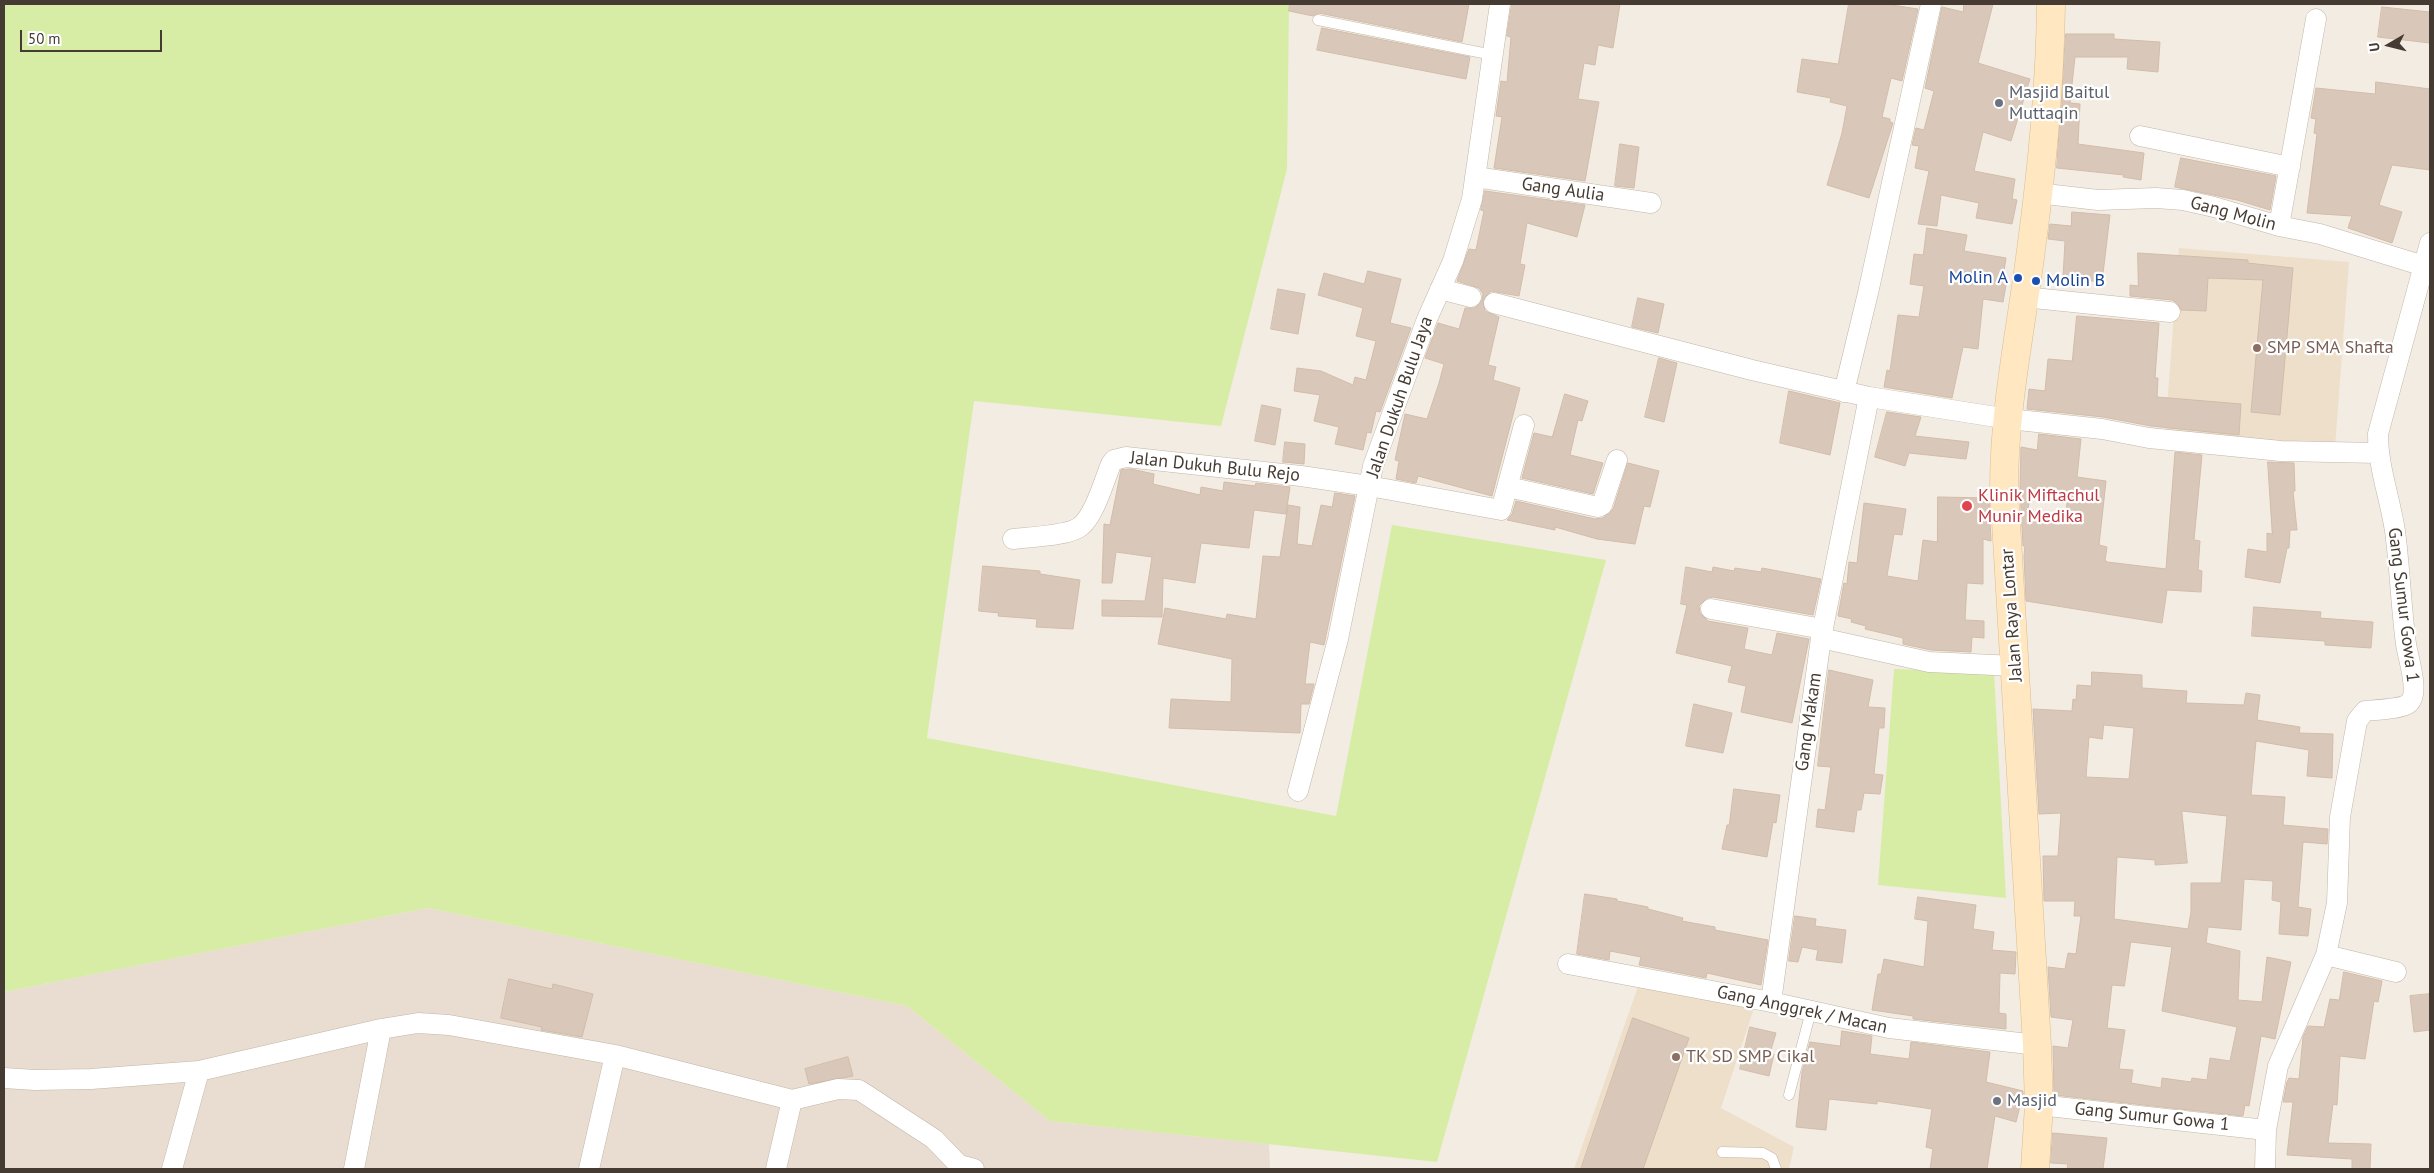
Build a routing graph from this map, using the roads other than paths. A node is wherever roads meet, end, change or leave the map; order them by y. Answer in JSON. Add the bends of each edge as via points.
{"nodes":[{"id":1,"x":1500,"y":4,"type":"edge"},
{"id":2,"x":1931,"y":4,"type":"edge"},
{"id":3,"x":2051,"y":4,"type":"edge"},
{"id":4,"x":2316,"y":19,"type":"dead end"},
{"id":5,"x":1318,"y":20,"type":"dead end"},
{"id":6,"x":1493,"y":55,"type":"junction"},
{"id":7,"x":2140,"y":136,"type":"dead end"},
{"id":8,"x":2290,"y":167,"type":"junction"},
{"id":9,"x":1475,"y":177,"type":"junction"},
{"id":10,"x":2037,"y":192,"type":"junction"},
{"id":11,"x":1651,"y":203,"type":"dead end"},
{"id":12,"x":2279,"y":226,"type":"junction"},
{"id":13,"x":2430,"y":243,"type":"edge"},
{"id":14,"x":2424,"y":266,"type":"junction"},
{"id":15,"x":1440,"y":289,"type":"junction"},
{"id":16,"x":1471,"y":297,"type":"dead end"},
{"id":17,"x":2024,"y":297,"type":"junction"},
{"id":18,"x":1494,"y":303,"type":"dead end"},
{"id":19,"x":2170,"y":312,"type":"dead end"},
{"id":20,"x":1844,"y":392,"type":"junction"},
{"id":21,"x":1869,"y":397,"type":"junction"},
{"id":22,"x":2009,"y":419,"type":"junction"},
{"id":23,"x":1524,"y":425,"type":"dead end"},
{"id":24,"x":2378,"y":453,"type":"junction"},
{"id":25,"x":1618,"y":460,"type":"dead end"},
{"id":26,"x":1369,"y":486,"type":"junction"},
{"id":27,"x":1508,"y":488,"type":"junction"},
{"id":28,"x":1013,"y":539,"type":"dead end"},
{"id":29,"x":1711,"y":609,"type":"dead end"},
{"id":30,"x":1822,"y":633,"type":"junction"},
{"id":31,"x":2015,"y":666,"type":"junction"},
{"id":32,"x":1298,"y":791,"type":"dead end"},
{"id":33,"x":2326,"y":955,"type":"junction"},
{"id":34,"x":1568,"y":964,"type":"dead end"},
{"id":35,"x":2396,"y":972,"type":"dead end"},
{"id":36,"x":1771,"y":1002,"type":"junction"},
{"id":37,"x":1811,"y":1011,"type":"junction"},
{"id":38,"x":381,"y":1029,"type":"junction"},
{"id":39,"x":2037,"y":1045,"type":"junction"},
{"id":40,"x":615,"y":1055,"type":"junction"},
{"id":41,"x":199,"y":1071,"type":"junction"},
{"id":42,"x":4,"y":1078,"type":"edge"},
{"id":43,"x":1789,"y":1095,"type":"dead end"},
{"id":44,"x":792,"y":1100,"type":"junction"},
{"id":45,"x":2039,"y":1105,"type":"junction"},
{"id":46,"x":2266,"y":1130,"type":"junction"},
{"id":47,"x":1722,"y":1152,"type":"dead end"},
{"id":48,"x":964,"y":1168,"type":"edge"},
{"id":49,"x":172,"y":1169,"type":"edge"},
{"id":50,"x":354,"y":1169,"type":"edge"},
{"id":51,"x":588,"y":1169,"type":"edge"},
{"id":52,"x":776,"y":1169,"type":"edge"},
{"id":53,"x":1776,"y":1169,"type":"edge"},
{"id":54,"x":2035,"y":1169,"type":"edge"},
{"id":55,"x":2265,"y":1169,"type":"edge"}],
"edges":[{"from":1,"to":6,"type":"street","name":"Jalan Dukuh Bulu Jaya"},
{"from":2,"to":20,"type":"street"},
{"from":3,"to":10,"type":"street","name":"Jalan Raya Lontar","via":[[2050,59]]},
{"from":4,"to":8,"type":"street"},
{"from":5,"to":6,"type":"lane"},
{"from":6,"to":9,"type":"street","name":"Jalan Dukuh Bulu Jaya"},
{"from":7,"to":8,"type":"street"},
{"from":8,"to":12,"type":"street"},
{"from":9,"to":11,"type":"street","name":"Gang Aulia"},
{"from":9,"to":15,"type":"street","name":"Jalan Dukuh Bulu Jaya","via":[[1464,230]]},
{"from":10,"to":12,"type":"street","name":"Gang Molin","via":[[2098,200],[2183,200]]},
{"from":10,"to":17,"type":"street","name":"Jalan Raya Lontar"},
{"from":12,"to":14,"type":"street","name":"Gang Molin","via":[[2320,234]]},
{"from":13,"to":14,"type":"street","name":"Gang Sumur Gowa 1"},
{"from":14,"to":24,"type":"street","name":"Gang Sumur Gowa 1","via":[[2378,434]]},
{"from":15,"to":16,"type":"street"},
{"from":15,"to":26,"type":"street","name":"Jalan Dukuh Bulu Jaya","via":[[1380,448]]},
{"from":17,"to":19,"type":"street"},
{"from":17,"to":22,"type":"street","name":"Jalan Raya Lontar"},
{"from":18,"to":20,"type":"street"},
{"from":20,"to":21,"type":"street"},
{"from":21,"to":22,"type":"street"},
{"from":21,"to":30,"type":"street","name":"Gang Makam"},
{"from":22,"to":24,"type":"street","via":[[2102,429],[2149,438],[2281,450]]},
{"from":22,"to":31,"type":"street","name":"Jalan Raya Lontar","via":[[2004,488]]},
{"from":23,"to":27,"type":"street"},
{"from":24,"to":33,"type":"street","name":"Gang Sumur Gowa 1","via":[[2395,528],[2406,643],[2414,689],[2409,704],[2365,711],[2357,721],[2340,817],[2337,903]]},
{"from":25,"to":27,"type":"street","via":[[1601,506]]},
{"from":26,"to":27,"type":"street","via":[[1498,511],[1503,508]]},
{"from":26,"to":28,"type":"street","name":"Jalan Dukuh Bulu Rejo","via":[[1126,457],[1111,464],[1089,518],[1080,528]]},
{"from":26,"to":32,"type":"street","name":"Jalan Dukuh Bulu Jaya","via":[[1338,639]]},
{"from":29,"to":30,"type":"street"},
{"from":30,"to":31,"type":"street","via":[[1920,661]]},
{"from":30,"to":36,"type":"street","name":"Gang Makam"},
{"from":31,"to":39,"type":"street","name":"Jalan Raya Lontar"},
{"from":33,"to":35,"type":"street"},
{"from":33,"to":46,"type":"street","name":"Gang Sumur Gowa 1","via":[[2278,1066]]},
{"from":34,"to":36,"type":"street","name":"Gang Anggrek / Macan"},
{"from":36,"to":37,"type":"street","name":"Gang Anggrek / Macan"},
{"from":37,"to":39,"type":"street","name":"Gang Anggrek / Macan","via":[[1889,1028]]},
{"from":37,"to":43,"type":"lane"},
{"from":38,"to":40,"type":"street","via":[[418,1023],[449,1025]]},
{"from":38,"to":41,"type":"street"},
{"from":38,"to":50,"type":"street"},
{"from":39,"to":45,"type":"street","name":"Jalan Raya Lontar"},
{"from":40,"to":44,"type":"street"},
{"from":40,"to":51,"type":"street"},
{"from":41,"to":42,"type":"street","via":[[91,1079]]},
{"from":41,"to":49,"type":"street"},
{"from":44,"to":48,"type":"street","via":[[838,1089],[859,1090],[934,1139]]},
{"from":44,"to":52,"type":"street"},
{"from":45,"to":46,"type":"street","name":"Gang Sumur Gowa 1"},
{"from":45,"to":54,"type":"street","name":"Jalan Raya Lontar"},
{"from":46,"to":55,"type":"street","name":"Gang Sumur Gowa 1"},
{"from":47,"to":53,"type":"lane","via":[[1763,1153],[1772,1158]]}]}
